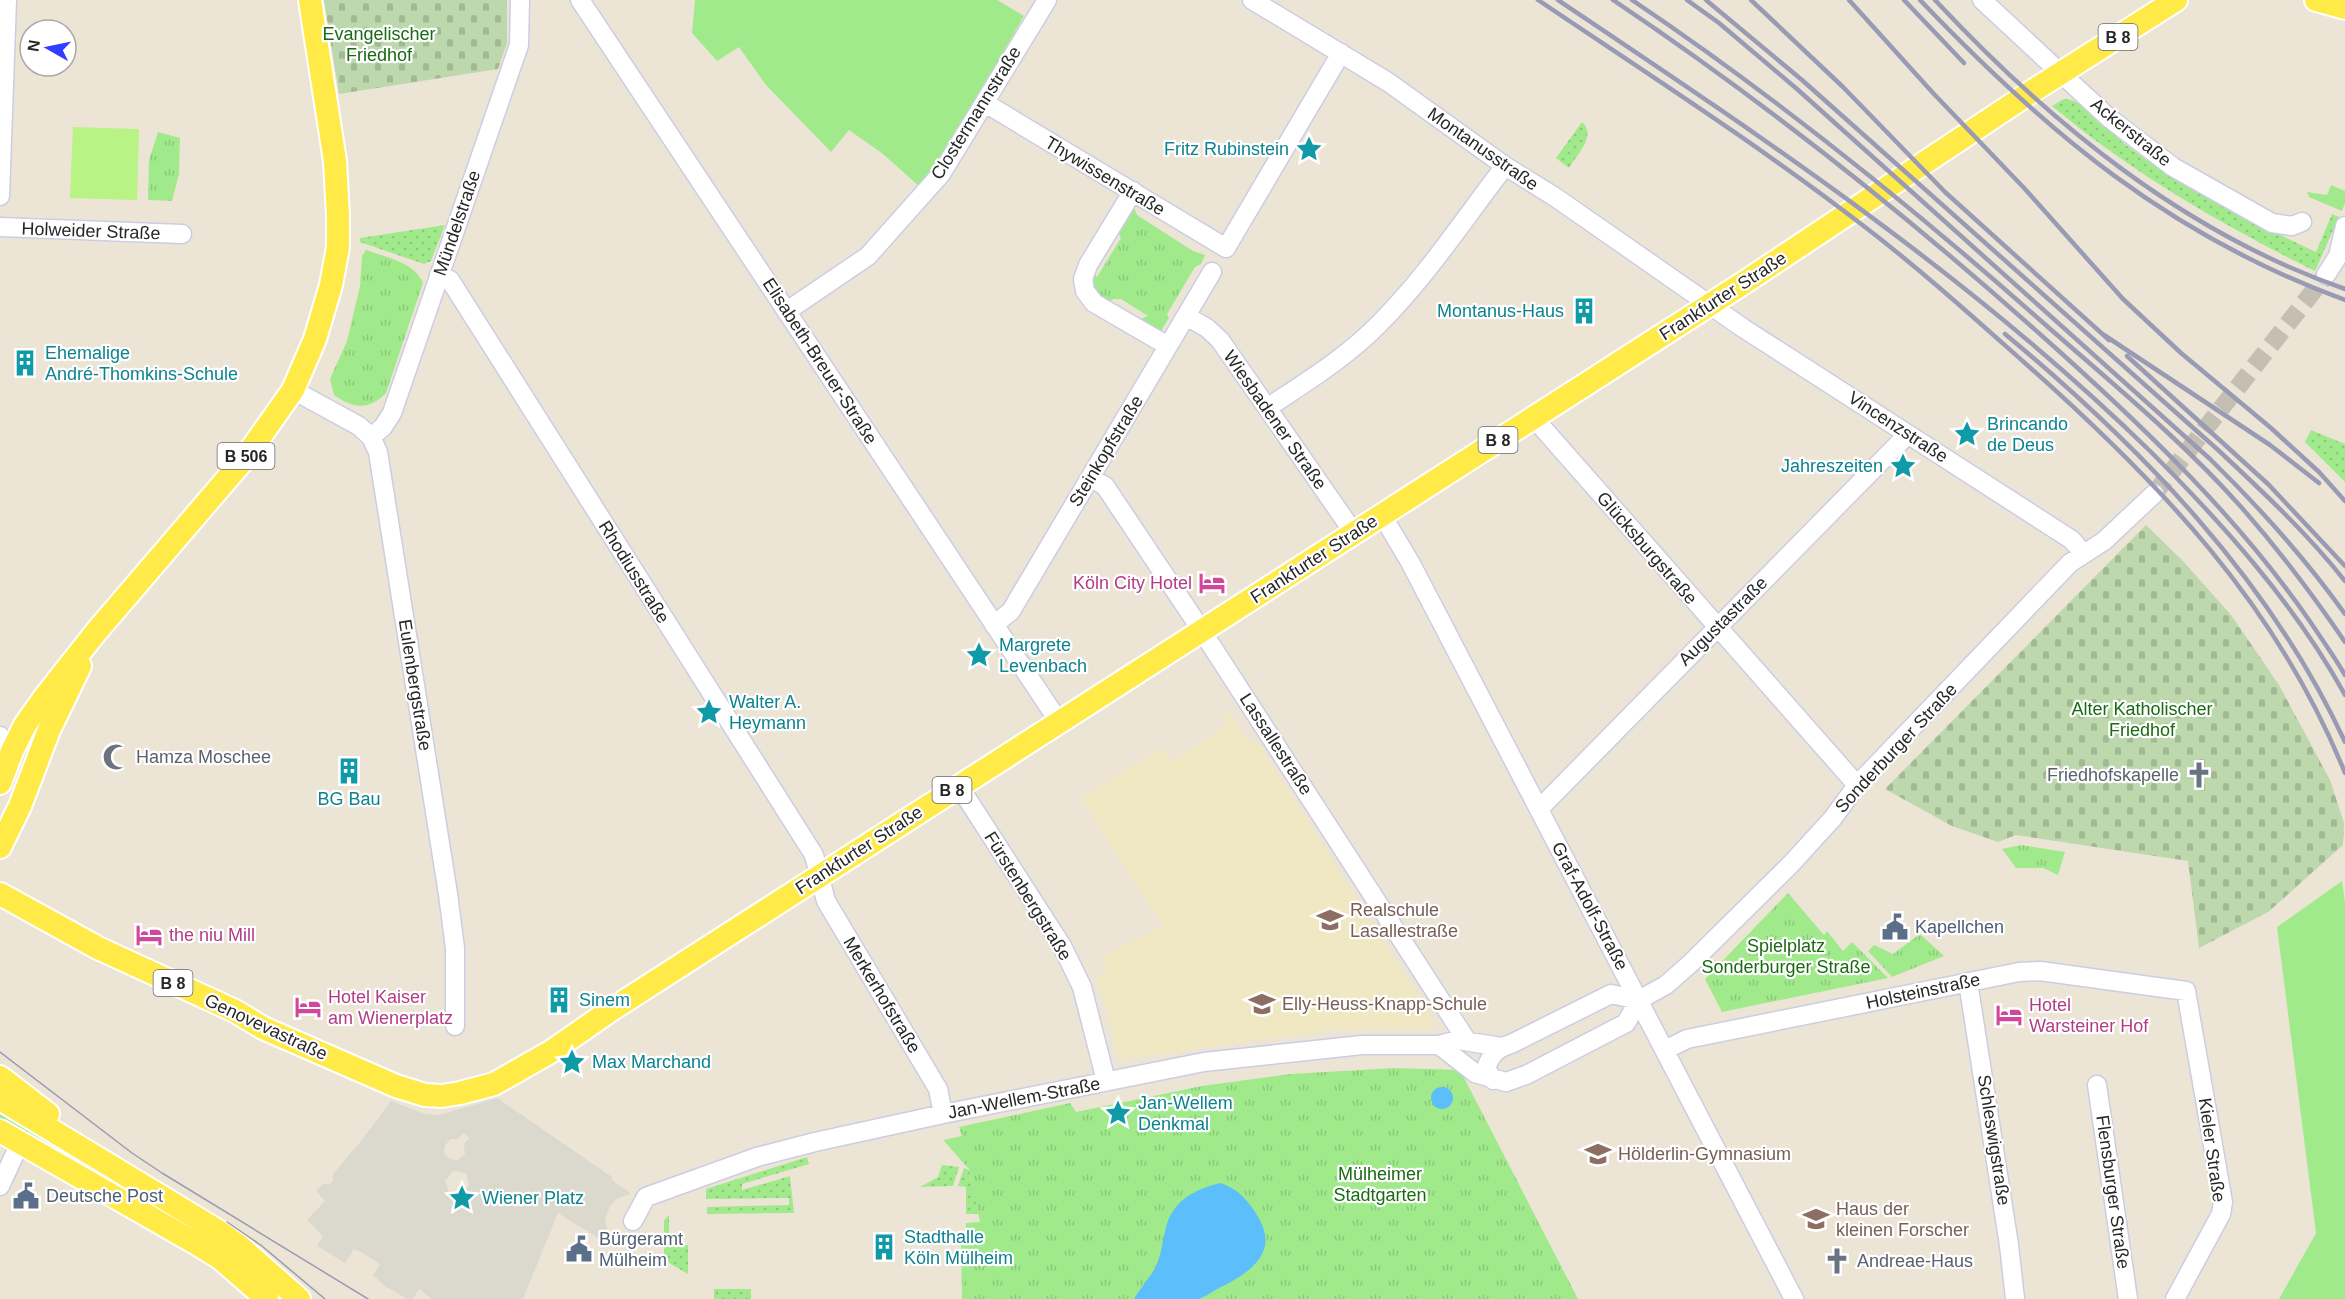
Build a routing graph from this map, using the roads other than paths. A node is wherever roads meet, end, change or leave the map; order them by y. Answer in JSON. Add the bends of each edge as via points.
{"nodes":[{"id":1,"x":310,"y":0,"type":"edge"},
{"id":2,"x":520,"y":0,"type":"edge"},
{"id":3,"x":580,"y":0,"type":"edge"},
{"id":4,"x":1047,"y":0,"type":"edge"},
{"id":5,"x":1252,"y":0,"type":"edge"},
{"id":6,"x":1982,"y":0,"type":"edge"},
{"id":7,"x":2176,"y":0,"type":"edge"},
{"id":8,"x":2316,"y":0,"type":"edge"},
{"id":9,"x":8,"y":4,"type":"edge"},
{"id":10,"x":2345,"y":8,"type":"edge"},
{"id":11,"x":1341,"y":53,"type":"junction"},
{"id":12,"x":2060,"y":73,"type":"junction"},
{"id":13,"x":985,"y":103,"type":"junction"},
{"id":14,"x":1505,"y":166,"type":"junction"},
{"id":15,"x":1132,"y":192,"type":"junction"},
{"id":16,"x":0,"y":196,"type":"edge"},
{"id":17,"x":2302,"y":222,"type":"dead end"},
{"id":18,"x":2345,"y":226,"type":"edge"},
{"id":19,"x":0,"y":228,"type":"edge"},
{"id":20,"x":182,"y":234,"type":"dead end"},
{"id":21,"x":2341,"y":257,"type":"edge"},
{"id":22,"x":1212,"y":272,"type":"dead end"},
{"id":23,"x":440,"y":275,"type":"junction"},
{"id":24,"x":2326,"y":275,"type":"tunnel mouth"},
{"id":25,"x":1710,"y":305,"type":"junction"},
{"id":26,"x":787,"y":311,"type":"junction"},
{"id":27,"x":1186,"y":316,"type":"junction"},
{"id":28,"x":1168,"y":346,"type":"junction"},
{"id":29,"x":292,"y":390,"type":"junction"},
{"id":30,"x":1267,"y":408,"type":"junction"},
{"id":31,"x":1533,"y":417,"type":"junction"},
{"id":32,"x":1908,"y":434,"type":"junction"},
{"id":33,"x":371,"y":437,"type":"junction"},
{"id":34,"x":1091,"y":478,"type":"junction"},
{"id":35,"x":2154,"y":494,"type":"tunnel mouth"},
{"id":36,"x":1382,"y":515,"type":"junction"},
{"id":37,"x":1354,"y":533,"type":"junction"},
{"id":38,"x":2083,"y":553,"type":"junction"},
{"id":39,"x":994,"y":625,"type":"junction"},
{"id":40,"x":1717,"y":628,"type":"junction"},
{"id":41,"x":1202,"y":631,"type":"junction"},
{"id":42,"x":96,"y":632,"type":"junction"},
{"id":43,"x":1059,"y":722,"type":"junction"},
{"id":44,"x":6,"y":744,"type":"edge"},
{"id":45,"x":0,"y":783,"type":"edge"},
{"id":46,"x":1857,"y":785,"type":"junction"},
{"id":47,"x":959,"y":786,"type":"junction"},
{"id":48,"x":1539,"y":809,"type":"junction"},
{"id":49,"x":0,"y":847,"type":"edge"},
{"id":50,"x":818,"y":876,"type":"junction"},
{"id":51,"x":0,"y":894,"type":"edge"},
{"id":52,"x":1968,"y":982,"type":"junction"},
{"id":53,"x":2186,"y":991,"type":"joint"},
{"id":54,"x":1639,"y":1000,"type":"junction"},
{"id":55,"x":1452,"y":1018,"type":"junction"},
{"id":56,"x":455,"y":1026,"type":"dead end"},
{"id":57,"x":1467,"y":1041,"type":"junction"},
{"id":58,"x":1438,"y":1045,"type":"junction"},
{"id":59,"x":1501,"y":1047,"type":"junction"},
{"id":60,"x":1665,"y":1050,"type":"junction"},
{"id":61,"x":0,"y":1077,"type":"edge"},
{"id":62,"x":1493,"y":1080,"type":"junction"},
{"id":63,"x":1106,"y":1081,"type":"junction"},
{"id":64,"x":2097,"y":1085,"type":"dead end"},
{"id":65,"x":442,"y":1096,"type":"joint"},
{"id":66,"x":0,"y":1099,"type":"edge"},
{"id":67,"x":943,"y":1114,"type":"junction"},
{"id":68,"x":0,"y":1131,"type":"edge"},
{"id":69,"x":20,"y":1143,"type":"junction"},
{"id":70,"x":119,"y":1171,"type":"junction"},
{"id":71,"x":0,"y":1186,"type":"edge"},
{"id":72,"x":633,"y":1221,"type":"dead end"},
{"id":73,"x":254,"y":1292,"type":"edge"},
{"id":74,"x":267,"y":1299,"type":"edge"},
{"id":75,"x":299,"y":1299,"type":"edge"},
{"id":76,"x":1794,"y":1299,"type":"edge"},
{"id":77,"x":2015,"y":1299,"type":"edge"},
{"id":78,"x":2128,"y":1299,"type":"edge"},
{"id":79,"x":2175,"y":1299,"type":"edge"}],
"edges":[{"from":1,"to":29,"type":"main road","number":"B 506","via":[[335,161],[338,247],[315,339]]},
{"from":2,"to":23,"type":"street","name":"Mündelstraße","via":[[519,45]]},
{"from":3,"to":26,"type":"street","name":"Elisabeth-Breuer-Straße"},
{"from":4,"to":13,"type":"street","name":"Clostermannstraße"},
{"from":5,"to":11,"type":"street","name":"Montanusstraße"},
{"from":6,"to":12,"type":"street","name":"Ackerstraße"},
{"from":7,"to":12,"type":"main road","name":"Frankfurter Straße","number":"B 8"},
{"from":8,"to":10,"type":"main road"},
{"from":9,"to":16,"type":"street"},
{"from":11,"to":14,"type":"street","name":"Montanusstraße"},
{"from":11,"to":15,"type":"street","name":"Thywissenstraße","via":[[1226,248]]},
{"from":12,"to":17,"type":"street","name":"Ackerstraße","via":[[2121,128],[2173,167],[2272,223],[2292,226]]},
{"from":12,"to":25,"type":"main road","name":"Frankfurter Straße","number":"B 8"},
{"from":13,"to":15,"type":"street","name":"Thywissenstraße"},
{"from":13,"to":26,"type":"street","name":"Clostermannstraße","via":[[941,174],[868,256]]},
{"from":14,"to":25,"type":"street","name":"Montanusstraße"},
{"from":14,"to":30,"type":"street","via":[[1421,278],[1380,324],[1342,356]]},
{"from":15,"to":28,"type":"street","via":[[1088,265],[1083,279],[1085,291],[1094,303]]},
{"from":18,"to":21,"type":"street"},
{"from":19,"to":20,"type":"street","name":"Holweider Straße"},
{"from":21,"to":24,"type":"street"},
{"from":22,"to":27,"type":"street","name":"Steinkopfstraße"},
{"from":23,"to":33,"type":"street","name":"Mündelstraße","via":[[392,413]]},
{"from":23,"to":50,"type":"street","name":"Rhodiusstraße","via":[[450,280],[809,847]]},
{"from":25,"to":31,"type":"main road","name":"Frankfurter Straße","number":"B 8"},
{"from":25,"to":32,"type":"street","name":"Vincenzstraße"},
{"from":26,"to":39,"type":"street","name":"Elisabeth-Breuer-Straße"},
{"from":27,"to":28,"type":"street","name":"Steinkopfstraße"},
{"from":27,"to":30,"type":"street","name":"Wiesbadener Straße","via":[[1220,340]]},
{"from":28,"to":34,"type":"street","name":"Steinkopfstraße"},
{"from":29,"to":33,"type":"street","via":[[359,426]]},
{"from":29,"to":42,"type":"main road","number":"B 506","via":[[245,458]]},
{"from":30,"to":37,"type":"street","name":"Wiesbadener Straße"},
{"from":31,"to":36,"type":"main road","name":"Frankfurter Straße","number":"B 8"},
{"from":31,"to":40,"type":"street","name":"Glücksburgstraße"},
{"from":32,"to":38,"type":"street","name":"Vincenzstraße","via":[[2072,540]]},
{"from":32,"to":40,"type":"street","name":"Augustastraße"},
{"from":33,"to":56,"type":"street","name":"Eulenbergstraße","via":[[378,452],[448,894],[454,948]]},
{"from":34,"to":39,"type":"street","name":"Steinkopfstraße","via":[[1011,611]]},
{"from":34,"to":41,"type":"street","name":"Lassallestraße","via":[[1105,486]]},
{"from":35,"to":38,"type":"street","name":"Sonderburger Straße","via":[[2104,541]]},
{"from":36,"to":37,"type":"main road","name":"Frankfurter Straße","number":"B 8"},
{"from":36,"to":48,"type":"street","name":"Graf-Adolf-Straße"},
{"from":37,"to":41,"type":"main road","name":"Frankfurter Straße","number":"B 8"},
{"from":38,"to":46,"type":"street","name":"Sonderburger Straße"},
{"from":39,"to":43,"type":"street","name":"Elisabeth-Breuer-Straße"},
{"from":40,"to":46,"type":"street","name":"Glücksburgstraße"},
{"from":40,"to":48,"type":"street","name":"Augustastraße"},
{"from":41,"to":43,"type":"main road","name":"Frankfurter Straße","number":"B 8"},
{"from":41,"to":55,"type":"street","name":"Lassallestraße"},
{"from":42,"to":44,"type":"main road","number":"B 506","via":[[26,725]]},
{"from":42,"to":49,"type":"main road","number":"B 506"},
{"from":43,"to":47,"type":"main road","name":"Frankfurter Straße","number":"B 8"},
{"from":44,"to":45,"type":"main road","number":"B 506"},
{"from":46,"to":54,"type":"street","name":"Sonderburger Straße","via":[[1791,864],[1692,962],[1666,985]]},
{"from":47,"to":50,"type":"main road","name":"Frankfurter Straße","number":"B 8"},
{"from":47,"to":63,"type":"street","name":"Fürstenbergstraße","via":[[1062,946],[1082,987]]},
{"from":48,"to":54,"type":"street","name":"Graf-Adolf-Straße"},
{"from":50,"to":65,"type":"main road","name":"Frankfurter Straße","number":"B 8","via":[[524,1069],[482,1088]]},
{"from":50,"to":67,"type":"street","name":"Merkerhofstraße","via":[[826,902],[938,1089]]},
{"from":51,"to":65,"type":"main road","name":"Genovevastraße","number":"B 8","via":[[98,948],[235,1011],[263,1028],[396,1086]]},
{"from":52,"to":53,"type":"street","name":"Holsteinstraße","via":[[2040,971]]},
{"from":52,"to":60,"type":"street","name":"Holsteinstraße","via":[[1687,1039]]},
{"from":52,"to":77,"type":"street","name":"Schleswigstraße"},
{"from":53,"to":79,"type":"street","name":"Kieler Straße","via":[[2223,1202],[2221,1214]]},
{"from":54,"to":59,"type":"street","via":[[1611,994]]},
{"from":54,"to":60,"type":"street","name":"Graf-Adolf-Straße"},
{"from":54,"to":62,"type":"street","name":"Sonderburger Straße","via":[[1626,1023],[1526,1075],[1506,1082]]},
{"from":55,"to":57,"type":"street","name":"Lassallestraße"},
{"from":55,"to":58,"type":"street","via":[[1453,1029]]},
{"from":57,"to":58,"type":"street","name":"Jan-Wellem-Straße"},
{"from":57,"to":59,"type":"street","name":"Jan-Wellem-Straße"},
{"from":58,"to":62,"type":"street","via":[[1475,1073]]},
{"from":58,"to":63,"type":"street","name":"Jan-Wellem-Straße","via":[[1285,1052],[1204,1062]]},
{"from":59,"to":62,"type":"street","via":[[1486,1068]]},
{"from":60,"to":76,"type":"street","name":"Graf-Adolf-Straße"},
{"from":61,"to":70,"type":"main road"},
{"from":63,"to":67,"type":"street","name":"Jan-Wellem-Straße"},
{"from":64,"to":78,"type":"street","name":"Flensburger Straße"},
{"from":66,"to":70,"type":"main road"},
{"from":67,"to":72,"type":"street","name":"Jan-Wellem-Straße","via":[[796,1146],[727,1167],[646,1197]]},
{"from":68,"to":69,"type":"main road"},
{"from":69,"to":71,"type":"street"},
{"from":69,"to":73,"type":"main road","via":[[220,1258]]},
{"from":70,"to":75,"type":"main road","via":[[218,1231]]},
{"from":73,"to":74,"type":"main road"}]}
